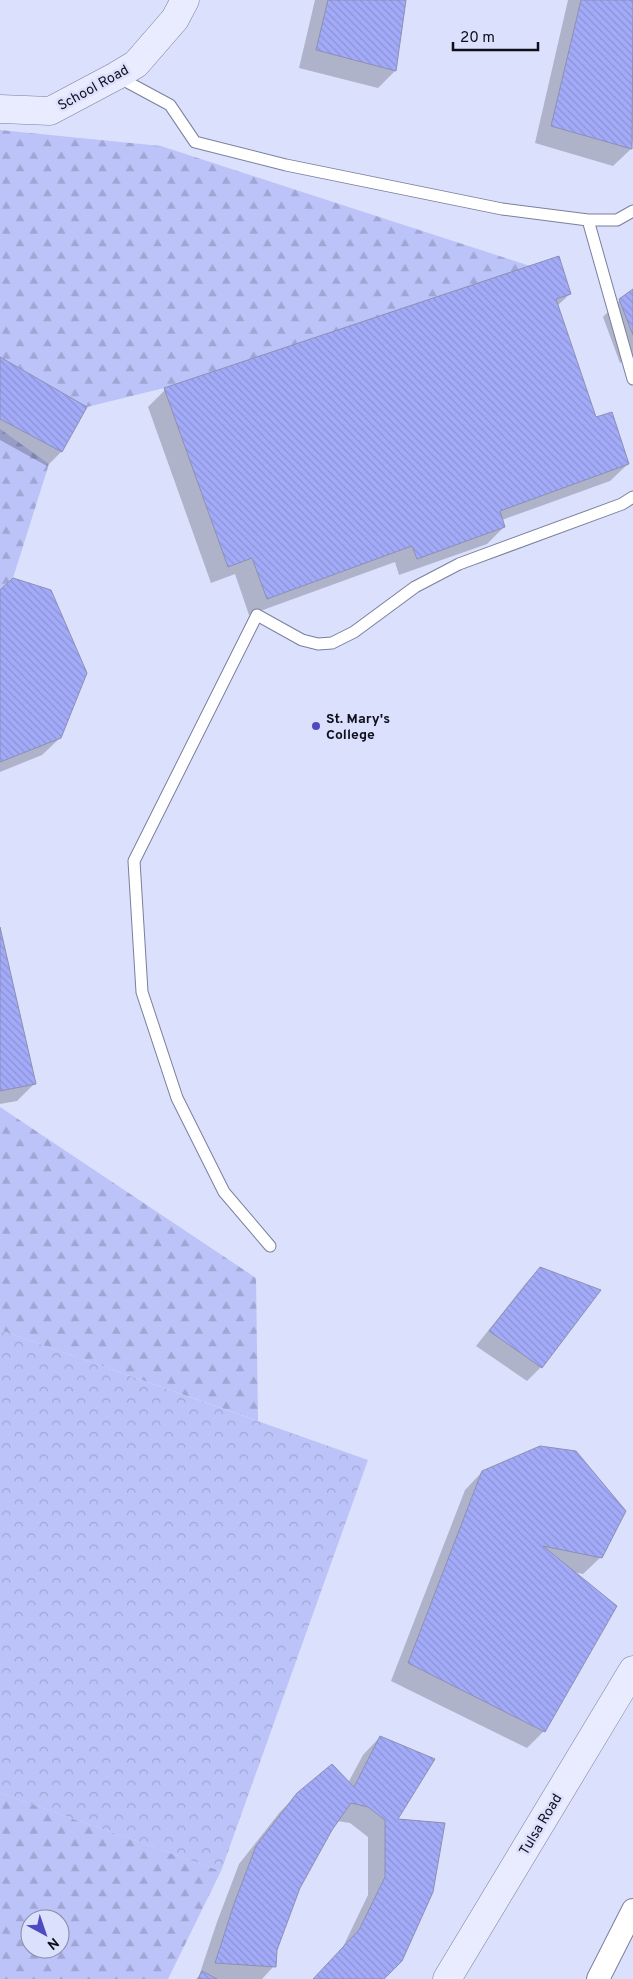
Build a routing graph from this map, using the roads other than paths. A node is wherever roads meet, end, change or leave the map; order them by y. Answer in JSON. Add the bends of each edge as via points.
{"nodes":[{"id":1,"x":185,"y":0,"type":"edge"},
{"id":2,"x":116,"y":76,"type":"junction"},
{"id":3,"x":0,"y":109,"type":"edge"},
{"id":4,"x":633,"y":211,"type":"edge"},
{"id":5,"x":588,"y":220,"type":"junction"},
{"id":6,"x":633,"y":379,"type":"edge"},
{"id":7,"x":633,"y":497,"type":"edge"},
{"id":8,"x":270,"y":1246,"type":"dead end"},
{"id":9,"x":633,"y":1670,"type":"edge"},
{"id":10,"x":633,"y":1910,"type":"edge"},
{"id":11,"x":453,"y":1977,"type":"edge"},
{"id":12,"x":598,"y":1979,"type":"edge"}],
"edges":[{"from":1,"to":2,"type":"main road","name":"School Road","via":[[175,19],[136,64]]},
{"from":2,"to":3,"type":"main road","name":"School Road","via":[[50,111]]},
{"from":2,"to":5,"type":"lane","via":[[170,105],[195,142],[286,165],[502,209]]},
{"from":4,"to":5,"type":"lane","via":[[617,220]]},
{"from":5,"to":6,"type":"lane"},
{"from":7,"to":8,"type":"lane","via":[[622,504],[459,564],[415,587],[354,632],[332,643],[302,640],[257,615],[134,861],[142,992],[177,1098],[224,1192]]},
{"from":9,"to":11,"type":"main road","name":"Tulsa Road"},
{"from":10,"to":12,"type":"street"}]}
